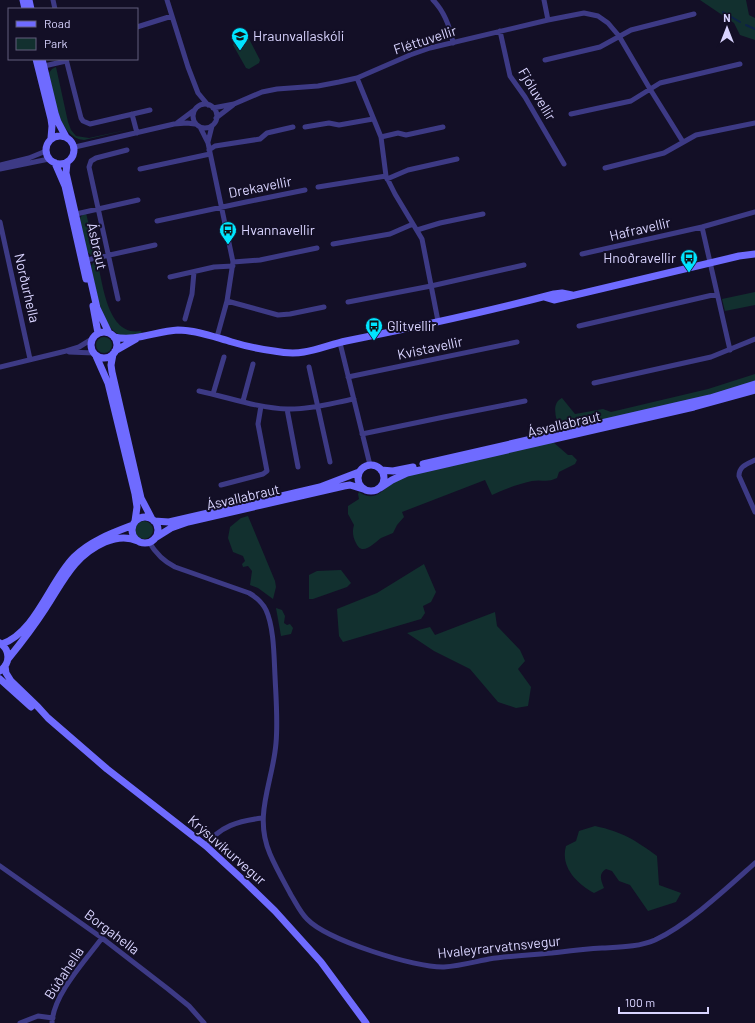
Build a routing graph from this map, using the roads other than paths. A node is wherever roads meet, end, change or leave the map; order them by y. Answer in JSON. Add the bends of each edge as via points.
{"nodes":[{"id":1,"x":167,"y":0,"type":"edge"},
{"id":2,"x":433,"y":0,"type":"edge"},
{"id":3,"x":544,"y":0,"type":"edge"},
{"id":4,"x":694,"y":14,"type":"dead end"},
{"id":5,"x":172,"y":16,"type":"junction"},
{"id":6,"x":548,"y":20,"type":"junction"},
{"id":7,"x":138,"y":27,"type":"edge"},
{"id":8,"x":500,"y":31,"type":"junction"},
{"id":9,"x":619,"y":36,"type":"junction"},
{"id":10,"x":453,"y":43,"type":"junction"},
{"id":11,"x":36,"y":60,"type":"edge"},
{"id":12,"x":66,"y":60,"type":"edge"},
{"id":13,"x":545,"y":60,"type":"dead end"},
{"id":14,"x":43,"y":63,"type":"edge"},
{"id":15,"x":740,"y":64,"type":"dead end"},
{"id":16,"x":357,"y":78,"type":"junction"},
{"id":17,"x":650,"y":89,"type":"junction"},
{"id":18,"x":198,"y":93,"type":"junction"},
{"id":19,"x":234,"y":104,"type":"junction"},
{"id":20,"x":208,"y":105,"type":"junction"},
{"id":21,"x":213,"y":108,"type":"junction"},
{"id":22,"x":196,"y":109,"type":"junction"},
{"id":23,"x":150,"y":110,"type":"dead end"},
{"id":24,"x":132,"y":114,"type":"junction"},
{"id":25,"x":571,"y":114,"type":"dead end"},
{"id":26,"x":216,"y":118,"type":"junction"},
{"id":27,"x":373,"y":119,"type":"junction"},
{"id":28,"x":755,"y":123,"type":"edge"},
{"id":29,"x":174,"y":124,"type":"junction"},
{"id":30,"x":198,"y":126,"type":"junction"},
{"id":31,"x":212,"y":126,"type":"junction"},
{"id":32,"x":293,"y":127,"type":"dead end"},
{"id":33,"x":304,"y":127,"type":"dead end"},
{"id":34,"x":442,"y":127,"type":"dead end"},
{"id":35,"x":137,"y":133,"type":"junction"},
{"id":36,"x":66,"y":137,"type":"junction"},
{"id":37,"x":381,"y":137,"type":"junction"},
{"id":38,"x":52,"y":138,"type":"junction"},
{"id":39,"x":683,"y":142,"type":"junction"},
{"id":40,"x":208,"y":143,"type":"junction"},
{"id":41,"x":75,"y":147,"type":"junction"},
{"id":42,"x":127,"y":150,"type":"dead end"},
{"id":43,"x":46,"y":151,"type":"junction"},
{"id":44,"x":209,"y":152,"type":"junction"},
{"id":45,"x":457,"y":159,"type":"dead end"},
{"id":46,"x":52,"y":161,"type":"junction"},
{"id":47,"x":67,"y":163,"type":"junction"},
{"id":48,"x":564,"y":164,"type":"dead end"},
{"id":49,"x":0,"y":165,"type":"edge"},
{"id":50,"x":605,"y":168,"type":"dead end"},
{"id":51,"x":0,"y":169,"type":"edge"},
{"id":52,"x":140,"y":169,"type":"dead end"},
{"id":53,"x":386,"y":177,"type":"junction"},
{"id":54,"x":318,"y":187,"type":"dead end"},
{"id":55,"x":305,"y":190,"type":"dead end"},
{"id":56,"x":138,"y":200,"type":"dead end"},
{"id":57,"x":221,"y":207,"type":"junction"},
{"id":58,"x":98,"y":209,"type":"junction"},
{"id":59,"x":755,"y":212,"type":"edge"},
{"id":60,"x":76,"y":214,"type":"junction"},
{"id":61,"x":483,"y":214,"type":"dead end"},
{"id":62,"x":157,"y":221,"type":"dead end"},
{"id":63,"x":0,"y":222,"type":"edge"},
{"id":64,"x":413,"y":224,"type":"junction"},
{"id":65,"x":702,"y":227,"type":"junction"},
{"id":66,"x":417,"y":230,"type":"junction"},
{"id":67,"x":333,"y":244,"type":"dead end"},
{"id":68,"x":155,"y":245,"type":"dead end"},
{"id":69,"x":317,"y":248,"type":"dead end"},
{"id":70,"x":582,"y":254,"type":"dead end"},
{"id":71,"x":755,"y":254,"type":"edge"},
{"id":72,"x":109,"y":255,"type":"junction"},
{"id":73,"x":86,"y":260,"type":"junction"},
{"id":74,"x":710,"y":263,"type":"junction"},
{"id":75,"x":233,"y":264,"type":"junction"},
{"id":76,"x":524,"y":265,"type":"dead end"},
{"id":77,"x":194,"y":272,"type":"junction"},
{"id":78,"x":170,"y":277,"type":"dead end"},
{"id":79,"x":430,"y":286,"type":"junction"},
{"id":80,"x":717,"y":294,"type":"junction"},
{"id":81,"x":118,"y":299,"type":"dead end"},
{"id":82,"x":227,"y":301,"type":"junction"},
{"id":83,"x":348,"y":302,"type":"dead end"},
{"id":84,"x":324,"y":307,"type":"dead end"},
{"id":85,"x":185,"y":319,"type":"dead end"},
{"id":86,"x":438,"y":322,"type":"junction"},
{"id":87,"x":579,"y":326,"type":"dead end"},
{"id":88,"x":98,"y":333,"type":"junction"},
{"id":89,"x":112,"y":335,"type":"junction"},
{"id":90,"x":217,"y":337,"type":"junction"},
{"id":91,"x":138,"y":338,"type":"junction"},
{"id":92,"x":92,"y":339,"type":"junction"},
{"id":93,"x":755,"y":339,"type":"edge"},
{"id":94,"x":517,"y":342,"type":"dead end"},
{"id":95,"x":340,"y":343,"type":"junction"},
{"id":96,"x":730,"y":350,"type":"junction"},
{"id":97,"x":66,"y":351,"type":"junction"},
{"id":98,"x":114,"y":353,"type":"junction"},
{"id":99,"x":95,"y":355,"type":"junction"},
{"id":100,"x":224,"y":357,"type":"dead end"},
{"id":101,"x":30,"y":359,"type":"junction"},
{"id":102,"x":254,"y":364,"type":"dead end"},
{"id":103,"x":0,"y":367,"type":"edge"},
{"id":104,"x":309,"y":367,"type":"dead end"},
{"id":105,"x":348,"y":376,"type":"junction"},
{"id":106,"x":594,"y":383,"type":"dead end"},
{"id":107,"x":755,"y":384,"type":"edge"},
{"id":108,"x":755,"y":390,"type":"edge"},
{"id":109,"x":199,"y":391,"type":"dead end"},
{"id":110,"x":213,"y":394,"type":"junction"},
{"id":111,"x":354,"y":399,"type":"junction"},
{"id":112,"x":524,"y":401,"type":"dead end"},
{"id":113,"x":243,"y":402,"type":"junction"},
{"id":114,"x":261,"y":406,"type":"junction"},
{"id":115,"x":318,"y":406,"type":"junction"},
{"id":116,"x":287,"y":409,"type":"junction"},
{"id":117,"x":362,"y":434,"type":"junction"},
{"id":118,"x":755,"y":460,"type":"edge"},
{"id":119,"x":330,"y":462,"type":"dead end"},
{"id":120,"x":370,"y":465,"type":"junction"},
{"id":121,"x":298,"y":467,"type":"dead end"},
{"id":122,"x":381,"y":470,"type":"junction"},
{"id":123,"x":359,"y":472,"type":"junction"},
{"id":124,"x":220,"y":485,"type":"dead end"},
{"id":125,"x":380,"y":488,"type":"junction"},
{"id":126,"x":363,"y":489,"type":"junction"},
{"id":127,"x":755,"y":512,"type":"edge"},
{"id":128,"x":153,"y":520,"type":"junction"},
{"id":129,"x":134,"y":523,"type":"junction"},
{"id":130,"x":152,"y":540,"type":"junction"},
{"id":131,"x":138,"y":541,"type":"junction"},
{"id":132,"x":1,"y":643,"type":"edge"},
{"id":133,"x":4,"y":665,"type":"edge"},
{"id":134,"x":0,"y":679,"type":"edge"},
{"id":135,"x":48,"y":718,"type":"junction"},
{"id":136,"x":262,"y":818,"type":"junction"},
{"id":137,"x":206,"y":846,"type":"junction"},
{"id":138,"x":755,"y":863,"type":"edge"},
{"id":139,"x":0,"y":866,"type":"edge"},
{"id":140,"x":102,"y":938,"type":"junction"},
{"id":141,"x":52,"y":1021,"type":"edge"},
{"id":142,"x":20,"y":1023,"type":"edge"},
{"id":143,"x":204,"y":1023,"type":"edge"},
{"id":144,"x":366,"y":1023,"type":"edge"}],
"edges":[{"from":1,"to":5,"type":"street"},
{"from":2,"to":10,"type":"street","via":[[444,15]]},
{"from":3,"to":6,"type":"street"},
{"from":4,"to":9,"type":"street","via":[[631,30]]},
{"from":5,"to":7,"type":"street"},
{"from":5,"to":18,"type":"street"},
{"from":6,"to":8,"type":"street","name":"Fléttuvellir"},
{"from":6,"to":9,"type":"street","name":"Fléttuvellir","via":[[591,14],[608,23]]},
{"from":8,"to":10,"type":"street","name":"Fléttuvellir"},
{"from":8,"to":48,"type":"street","name":"Fjóluvellir","via":[[510,76]]},
{"from":9,"to":13,"type":"street","via":[[600,47]]},
{"from":9,"to":17,"type":"street","name":"Fléttuvellir"},
{"from":10,"to":16,"type":"street","name":"Fléttuvellir","via":[[410,54]]},
{"from":11,"to":38,"type":"main road","via":[[51,119]]},
{"from":12,"to":14,"type":"street"},
{"from":12,"to":24,"type":"street","via":[[83,121],[90,124]]},
{"from":14,"to":36,"type":"main road","via":[[55,113]]},
{"from":15,"to":17,"type":"street","via":[[660,83]]},
{"from":16,"to":19,"type":"street","name":"Fléttuvellir","via":[[262,92]]},
{"from":16,"to":27,"type":"street"},
{"from":17,"to":25,"type":"street","via":[[631,101]]},
{"from":17,"to":39,"type":"street","name":"Fléttuvellir"},
{"from":18,"to":20,"type":"street"},
{"from":18,"to":22,"type":"street"},
{"from":19,"to":21,"type":"street","name":"Fléttuvellir"},
{"from":19,"to":26,"type":"street","name":"Fléttuvellir"},
{"from":20,"to":21,"type":"street"},
{"from":20,"to":22,"type":"street"},
{"from":21,"to":26,"type":"street"},
{"from":22,"to":29,"type":"street"},
{"from":22,"to":30,"type":"street","via":[[193,118]]},
{"from":23,"to":24,"type":"street"},
{"from":24,"to":35,"type":"street"},
{"from":26,"to":31,"type":"street"},
{"from":27,"to":33,"type":"street","via":[[339,125],[328,123]]},
{"from":27,"to":37,"type":"street"},
{"from":28,"to":39,"type":"street","via":[[696,135]]},
{"from":29,"to":30,"type":"street","via":[[187,123]]},
{"from":29,"to":35,"type":"street"},
{"from":30,"to":31,"type":"street"},
{"from":30,"to":40,"type":"street","name":"Drekavellir"},
{"from":31,"to":40,"type":"street","name":"Drekavellir"},
{"from":32,"to":44,"type":"street","via":[[268,133],[260,139],[214,146]]},
{"from":34,"to":37,"type":"street","via":[[406,135],[398,133]]},
{"from":35,"to":41,"type":"street"},
{"from":36,"to":38,"type":"main road"},
{"from":36,"to":41,"type":"main road"},
{"from":37,"to":53,"type":"street"},
{"from":38,"to":43,"type":"main road","via":[[46,146]]},
{"from":39,"to":50,"type":"street","via":[[664,153]]},
{"from":40,"to":44,"type":"street","name":"Drekavellir"},
{"from":41,"to":47,"type":"main road","via":[[73,156]]},
{"from":42,"to":58,"type":"street","via":[[91,161],[89,167]]},
{"from":43,"to":46,"type":"main road"},
{"from":43,"to":49,"type":"street"},
{"from":44,"to":52,"type":"street"},
{"from":44,"to":57,"type":"street","name":"Drekavellir"},
{"from":45,"to":53,"type":"street"},
{"from":46,"to":47,"type":"main road"},
{"from":46,"to":51,"type":"street"},
{"from":46,"to":88,"type":"main road","name":"Ásbraut","via":[[65,186]]},
{"from":47,"to":60,"type":"main road","name":"Ásbraut","via":[[66,173]]},
{"from":53,"to":54,"type":"street"},
{"from":53,"to":64,"type":"street"},
{"from":55,"to":57,"type":"street","name":"Drekavellir"},
{"from":56,"to":58,"type":"street"},
{"from":57,"to":62,"type":"street","name":"Drekavellir"},
{"from":57,"to":75,"type":"street","name":"Drekavellir"},
{"from":58,"to":60,"type":"street"},
{"from":58,"to":72,"type":"street"},
{"from":59,"to":65,"type":"street","name":"Hafravellir"},
{"from":60,"to":73,"type":"main road","name":"Ásbraut"},
{"from":61,"to":66,"type":"street"},
{"from":63,"to":101,"type":"street","name":"Norðurhella"},
{"from":64,"to":66,"type":"street"},
{"from":64,"to":67,"type":"street","via":[[390,234]]},
{"from":65,"to":70,"type":"street","name":"Hafravellir"},
{"from":65,"to":74,"type":"street"},
{"from":66,"to":79,"type":"street","via":[[424,249]]},
{"from":68,"to":72,"type":"street"},
{"from":69,"to":75,"type":"street"},
{"from":71,"to":74,"type":"main road"},
{"from":72,"to":73,"type":"street"},
{"from":72,"to":81,"type":"street"},
{"from":73,"to":89,"type":"main road","name":"Ásbraut","via":[[97,308]]},
{"from":74,"to":80,"type":"street"},
{"from":74,"to":86,"type":"main road","via":[[554,300],[544,297]]},
{"from":75,"to":77,"type":"street"},
{"from":75,"to":82,"type":"street","name":"Drekavellir"},
{"from":76,"to":79,"type":"street"},
{"from":77,"to":78,"type":"street"},
{"from":77,"to":85,"type":"street","via":[[192,294]]},
{"from":79,"to":83,"type":"street"},
{"from":79,"to":86,"type":"street"},
{"from":80,"to":87,"type":"street"},
{"from":80,"to":96,"type":"street"},
{"from":82,"to":84,"type":"street","via":[[278,314]]},
{"from":82,"to":90,"type":"street","name":"Drekavellir"},
{"from":86,"to":95,"type":"main road"},
{"from":88,"to":89,"type":"main road"},
{"from":88,"to":92,"type":"main road"},
{"from":89,"to":91,"type":"main road","via":[[121,339]]},
{"from":89,"to":98,"type":"main road","via":[[117,344]]},
{"from":90,"to":91,"type":"main road","via":[[178,330]]},
{"from":90,"to":95,"type":"main road","via":[[262,350],[287,353]]},
{"from":91,"to":98,"type":"main road"},
{"from":92,"to":97,"type":"street"},
{"from":92,"to":99,"type":"main road","via":[[90,345]]},
{"from":93,"to":96,"type":"street"},
{"from":94,"to":105,"type":"street","name":"Kvistavellir"},
{"from":95,"to":105,"type":"street"},
{"from":96,"to":106,"type":"street","via":[[711,357]]},
{"from":97,"to":99,"type":"street"},
{"from":97,"to":101,"type":"street"},
{"from":98,"to":99,"type":"main road","via":[[106,358]]},
{"from":98,"to":128,"type":"main road","via":[[112,372],[141,498]]},
{"from":99,"to":129,"type":"main road","via":[[112,394],[137,503]]},
{"from":100,"to":110,"type":"street"},
{"from":101,"to":103,"type":"street"},
{"from":102,"to":113,"type":"street"},
{"from":104,"to":115,"type":"street"},
{"from":105,"to":111,"type":"street"},
{"from":107,"to":122,"type":"main road","name":"Ásvallabraut","via":[[710,398],[406,469]]},
{"from":108,"to":125,"type":"main road","name":"Ásvallabraut","via":[[688,409],[414,471],[399,476]]},
{"from":109,"to":110,"type":"street"},
{"from":110,"to":113,"type":"street"},
{"from":111,"to":115,"type":"street"},
{"from":111,"to":117,"type":"street"},
{"from":112,"to":117,"type":"street"},
{"from":113,"to":114,"type":"street"},
{"from":114,"to":116,"type":"street"},
{"from":114,"to":124,"type":"street","via":[[258,424],[267,471]]},
{"from":115,"to":116,"type":"street"},
{"from":115,"to":119,"type":"street"},
{"from":116,"to":121,"type":"street"},
{"from":117,"to":120,"type":"street"},
{"from":118,"to":127,"type":"street","via":[[740,468],[739,476]]},
{"from":120,"to":122,"type":"main road"},
{"from":120,"to":123,"type":"main road"},
{"from":122,"to":125,"type":"main road","via":[[384,481]]},
{"from":123,"to":126,"type":"main road","via":[[357,479]]},
{"from":123,"to":128,"type":"main road","name":"Ásvallabraut","via":[[313,489],[169,522]]},
{"from":125,"to":126,"type":"main road","via":[[372,492]]},
{"from":126,"to":130,"type":"main road","name":"Ásvallabraut","via":[[344,486],[188,522],[171,528]]},
{"from":128,"to":129,"type":"main road","via":[[143,517]]},
{"from":128,"to":130,"type":"main road","via":[[157,531]]},
{"from":129,"to":131,"type":"main road","via":[[132,532]]},
{"from":129,"to":132,"type":"main road","via":[[90,544],[74,557],[26,626],[13,639]]},
{"from":130,"to":131,"type":"main road"},
{"from":130,"to":136,"type":"street","name":"Hvaleyrarvatnsvegur","via":[[155,552],[165,562],[249,593],[266,609],[273,647],[277,729]]},
{"from":131,"to":133,"type":"main road","via":[[125,537],[113,540],[93,548],[80,558]]},
{"from":132,"to":133,"type":"main road","name":"Krýsuvíkurvegur","via":[[7,651]]},
{"from":133,"to":135,"type":"main road","name":"Krýsuvíkurvegur","via":[[9,679]]},
{"from":134,"to":135,"type":"main road","name":"Krýsuvíkurvegur"},
{"from":135,"to":137,"type":"main road","name":"Krýsuvíkurvegur","via":[[107,769]]},
{"from":136,"to":137,"type":"street","via":[[228,826],[216,834]]},
{"from":136,"to":138,"type":"street","name":"Hvaleyrarvatnsvegur","via":[[269,852],[282,880],[301,912],[312,924],[364,948],[410,963],[430,966],[444,967],[506,957],[630,946],[653,941],[683,923]]},
{"from":137,"to":144,"type":"main road","name":"Krýsuvíkurvegur","via":[[297,934]]},
{"from":139,"to":140,"type":"street","name":"Borgahella"},
{"from":140,"to":141,"type":"street","name":"Búðahella","via":[[60,995]]},
{"from":140,"to":143,"type":"street","name":"Borgahella","via":[[168,989]]},
{"from":141,"to":142,"type":"street","via":[[38,1016]]}]}
